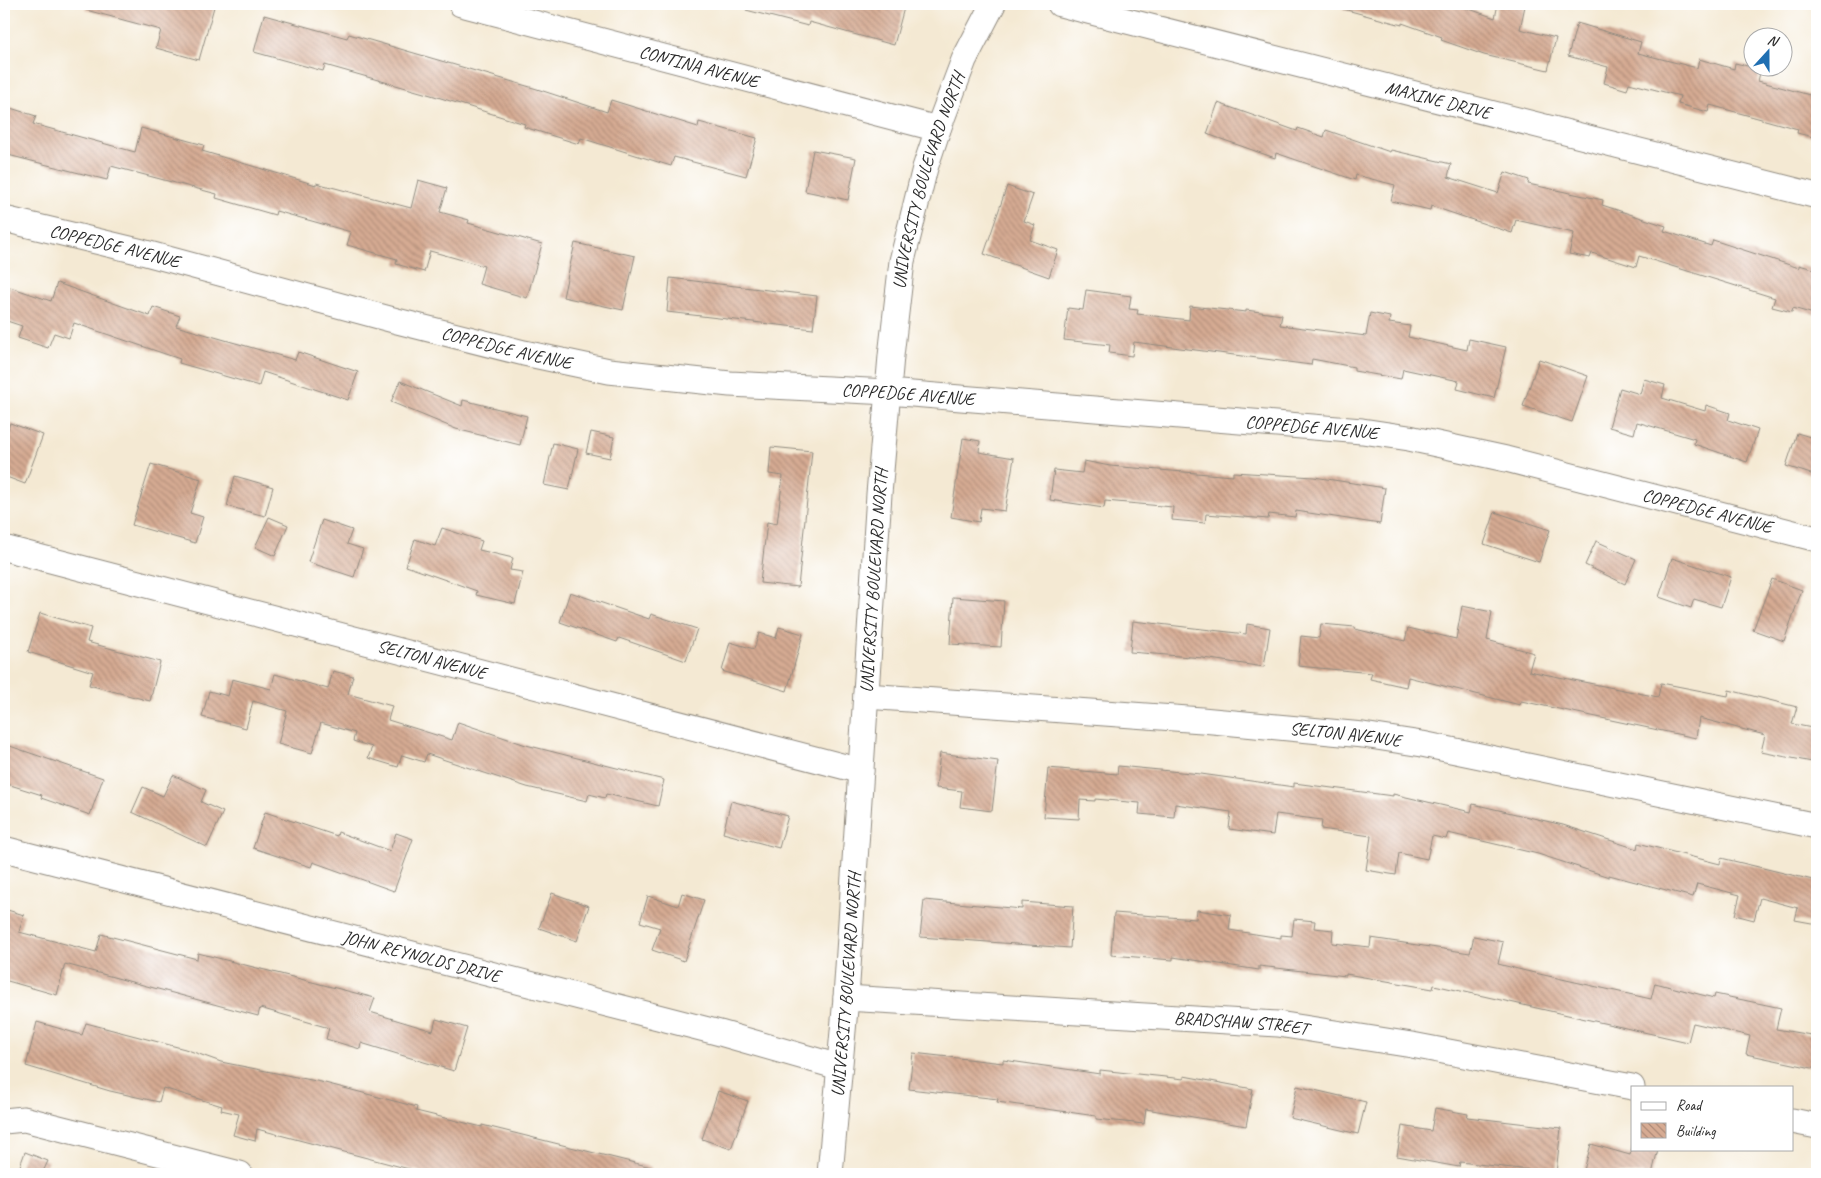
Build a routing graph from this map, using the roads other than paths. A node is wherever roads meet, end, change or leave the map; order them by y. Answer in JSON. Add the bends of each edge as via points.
{"nodes":[{"id":1,"x":460,"y":4,"type":"edge"},
{"id":2,"x":993,"y":4,"type":"edge"},
{"id":3,"x":1060,"y":4,"type":"edge"},
{"id":4,"x":938,"y":129,"type":"junction"},
{"id":5,"x":1817,"y":196,"type":"edge"},
{"id":6,"x":4,"y":219,"type":"edge"},
{"id":7,"x":888,"y":392,"type":"junction"},
{"id":8,"x":1817,"y":539,"type":"edge"},
{"id":9,"x":4,"y":548,"type":"edge"},
{"id":10,"x":866,"y":696,"type":"junction"},
{"id":11,"x":861,"y":770,"type":"junction"},
{"id":12,"x":1817,"y":826,"type":"edge"},
{"id":13,"x":4,"y":849,"type":"edge"},
{"id":14,"x":846,"y":998,"type":"junction"},
{"id":15,"x":839,"y":1067,"type":"junction"},
{"id":16,"x":1631,"y":1087,"type":"edge"},
{"id":17,"x":1794,"y":1120,"type":"edge"},
{"id":18,"x":4,"y":1121,"type":"edge"},
{"id":19,"x":1817,"y":1126,"type":"edge"},
{"id":20,"x":240,"y":1174,"type":"edge"},
{"id":21,"x":830,"y":1174,"type":"edge"}],
"edges":[{"from":1,"to":4,"type":"street","name":"CONTINA AVENUE"},
{"from":2,"to":4,"type":"street","name":"UNIVERSITY BOULEVARD NORTH","via":[[964,60]]},
{"from":3,"to":5,"type":"street","name":"MAXINE DRIVE"},
{"from":4,"to":7,"type":"street","name":"UNIVERSITY BOULEVARD NORTH","via":[[902,261]]},
{"from":6,"to":7,"type":"street","name":"COPPEDGE AVENUE","via":[[524,353],[609,371],[730,384]]},
{"from":7,"to":8,"type":"street","name":"COPPEDGE AVENUE","via":[[1315,426],[1399,436],[1506,459]]},
{"from":7,"to":10,"type":"street","name":"UNIVERSITY BOULEVARD NORTH"},
{"from":9,"to":11,"type":"street","name":"SELTON AVENUE"},
{"from":10,"to":11,"type":"street","name":"UNIVERSITY BOULEVARD NORTH"},
{"from":10,"to":12,"type":"street","name":"SELTON AVENUE","via":[[1363,735],[1422,744]]},
{"from":11,"to":14,"type":"street","name":"UNIVERSITY BOULEVARD NORTH"},
{"from":13,"to":15,"type":"street","name":"JOHN REYNOLDS DRIVE","via":[[720,1033]]},
{"from":14,"to":15,"type":"street","name":"UNIVERSITY BOULEVARD NORTH"},
{"from":14,"to":16,"type":"street","name":"BRADSHAW STREET","via":[[1278,1024],[1412,1045]]},
{"from":15,"to":21,"type":"street","name":"UNIVERSITY BOULEVARD NORTH"},
{"from":17,"to":19,"type":"street"},
{"from":18,"to":20,"type":"street","via":[[24,1119]]}]}
